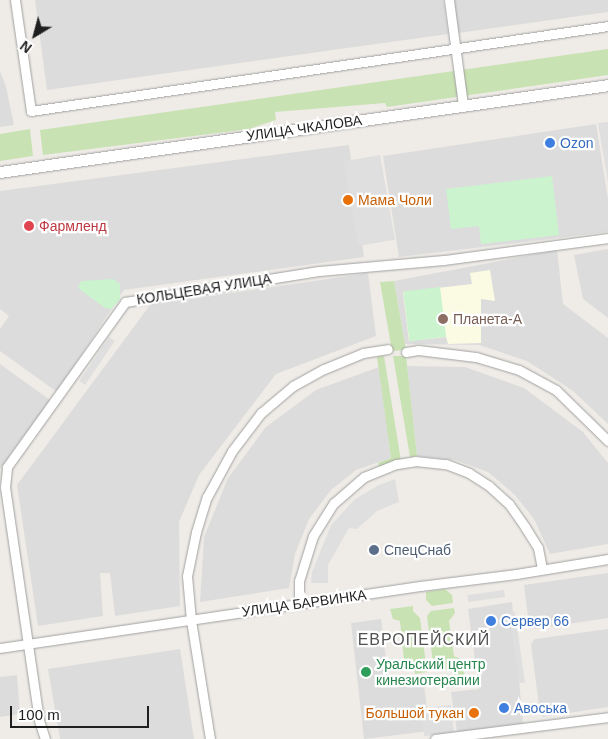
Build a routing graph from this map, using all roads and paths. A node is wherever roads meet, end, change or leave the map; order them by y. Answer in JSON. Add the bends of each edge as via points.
{"nodes":[{"id":1,"x":15,"y":0,"type":"edge"},
{"id":2,"x":449,"y":0,"type":"edge"},
{"id":3,"x":608,"y":26,"type":"edge"},
{"id":4,"x":456,"y":48,"type":"junction"},
{"id":5,"x":608,"y":85,"type":"edge"},
{"id":6,"x":463,"y":106,"type":"junction"},
{"id":7,"x":0,"y":172,"type":"edge"},
{"id":8,"x":608,"y":238,"type":"edge"},
{"id":9,"x":388,"y":349,"type":"dead end"},
{"id":10,"x":406,"y":352,"type":"dead end"},
{"id":11,"x":608,"y":441,"type":"edge"},
{"id":12,"x":608,"y":559,"type":"edge"},
{"id":13,"x":542,"y":568,"type":"junction"},
{"id":14,"x":299,"y":604,"type":"junction"},
{"id":15,"x":191,"y":620,"type":"junction"},
{"id":16,"x":28,"y":643,"type":"junction"},
{"id":17,"x":0,"y":648,"type":"edge"},
{"id":18,"x":608,"y":717,"type":"edge"},
{"id":19,"x":45,"y":739,"type":"edge"},
{"id":20,"x":210,"y":739,"type":"edge"},
{"id":21,"x":435,"y":739,"type":"edge"}],
"edges":[{"from":1,"to":4,"type":"street","via":[[31,111]]},
{"from":2,"to":4,"type":"street"},
{"from":3,"to":4,"type":"street"},
{"from":4,"to":6,"type":"street"},
{"from":5,"to":6,"type":"street","name":"УЛИЦА ЧКАЛОВА"},
{"from":6,"to":7,"type":"street","name":"УЛИЦА ЧКАЛОВА"},
{"from":8,"to":16,"type":"street","name":"КОЛЬЦЕВАЯ УЛИЦА","via":[[444,260],[319,271],[125,302],[7,467],[5,487]]},
{"from":9,"to":15,"type":"street","via":[[355,356],[324,368],[293,386],[261,413],[232,451],[207,497],[196,532],[187,576]]},
{"from":10,"to":11,"type":"street","via":[[418,350],[476,357],[519,370],[556,390]]},
{"from":12,"to":13,"type":"street","name":"УЛИЦА БАРВИНКА"},
{"from":13,"to":14,"type":"street","name":"УЛИЦА БАРВИНКА"},
{"from":13,"to":14,"type":"street","via":[[538,548],[525,527],[509,504],[489,486],[446,464],[415,461],[364,476],[334,503],[313,536],[299,581]]},
{"from":14,"to":15,"type":"street","name":"УЛИЦА БАРВИНКА"},
{"from":15,"to":16,"type":"street","name":"УЛИЦА БАРВИНКА"},
{"from":15,"to":20,"type":"street"},
{"from":16,"to":17,"type":"street","name":"УЛИЦА БАРВИНКА"},
{"from":16,"to":19,"type":"street","name":"КОЛЬЦЕВАЯ УЛИЦА","via":[[39,720]]},
{"from":18,"to":21,"type":"street"}]}
